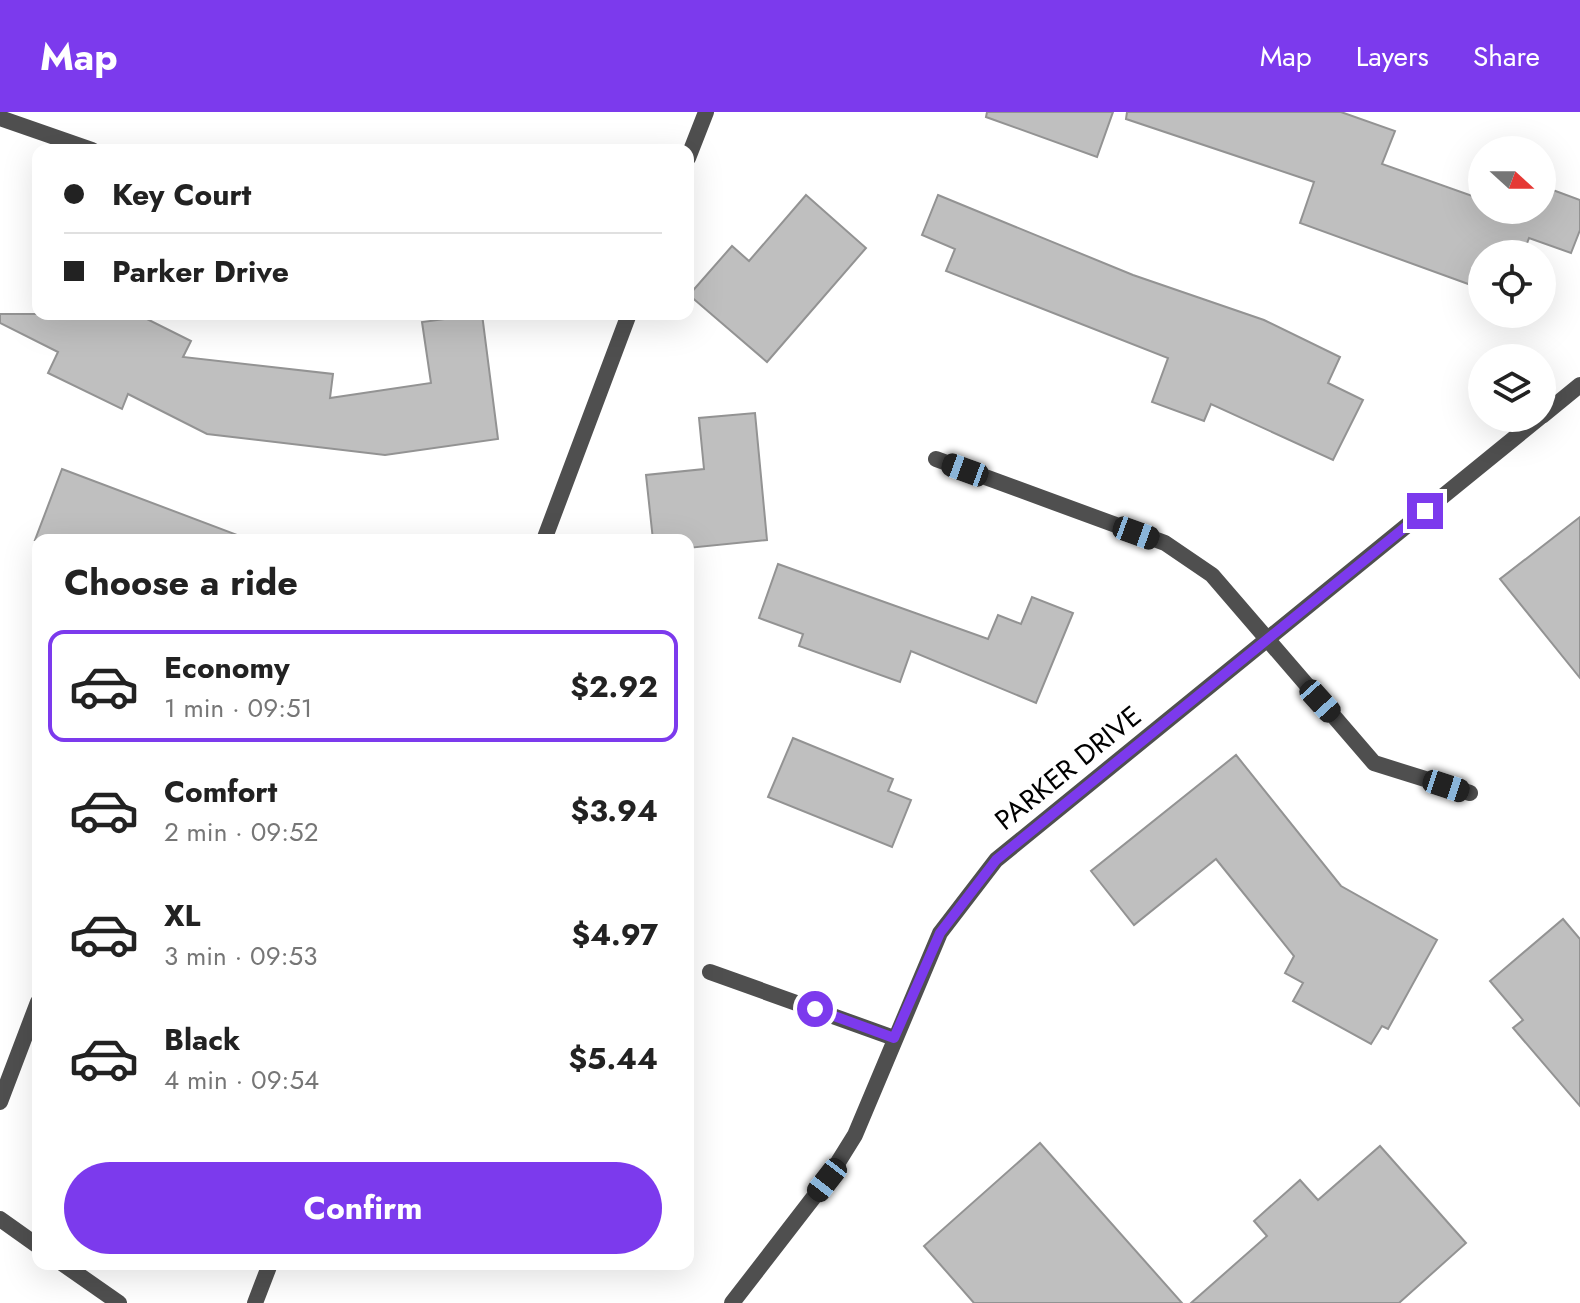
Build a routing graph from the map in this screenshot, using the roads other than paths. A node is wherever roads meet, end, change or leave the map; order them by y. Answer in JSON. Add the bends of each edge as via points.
{"nodes":[{"id":1,"x":706,"y":112,"type":"edge"},
{"id":2,"x":0,"y":118,"type":"edge"},
{"id":3,"x":75,"y":144,"type":"edge"},
{"id":4,"x":693,"y":144,"type":"edge"},
{"id":5,"x":627,"y":320,"type":"edge"},
{"id":6,"x":1580,"y":385,"type":"edge"},
{"id":7,"x":1556,"y":404,"type":"edge"},
{"id":8,"x":1522,"y":432,"type":"edge"},
{"id":9,"x":936,"y":459,"type":"dead end"},
{"id":10,"x":546,"y":534,"type":"edge"},
{"id":11,"x":1266,"y":640,"type":"junction"},
{"id":12,"x":1470,"y":793,"type":"dead end"},
{"id":13,"x":710,"y":972,"type":"dead end"},
{"id":14,"x":32,"y":1018,"type":"edge"},
{"id":15,"x":894,"y":1038,"type":"junction"},
{"id":16,"x":0,"y":1102,"type":"edge"},
{"id":17,"x":0,"y":1219,"type":"edge"},
{"id":18,"x":32,"y":1242,"type":"edge"},
{"id":19,"x":72,"y":1270,"type":"edge"},
{"id":20,"x":268,"y":1270,"type":"edge"},
{"id":21,"x":119,"y":1303,"type":"edge"},
{"id":22,"x":255,"y":1303,"type":"edge"},
{"id":23,"x":732,"y":1303,"type":"edge"}],
"edges":[{"from":1,"to":4,"type":"street"},
{"from":2,"to":3,"type":"street"},
{"from":5,"to":10,"type":"street"},
{"from":6,"to":7,"type":"street","name":"PARKER DRIVE"},
{"from":8,"to":11,"type":"street","name":"PARKER DRIVE"},
{"from":9,"to":11,"type":"street","via":[[1165,543],[1212,575]]},
{"from":11,"to":12,"type":"street","via":[[1374,763]]},
{"from":11,"to":15,"type":"street","name":"PARKER DRIVE","via":[[996,860],[940,933]]},
{"from":13,"to":15,"type":"street"},
{"from":14,"to":16,"type":"street"},
{"from":15,"to":23,"type":"street","name":"PARKER DRIVE","via":[[848,1147]]},
{"from":17,"to":18,"type":"street"},
{"from":19,"to":21,"type":"street"},
{"from":20,"to":22,"type":"street"}]}
